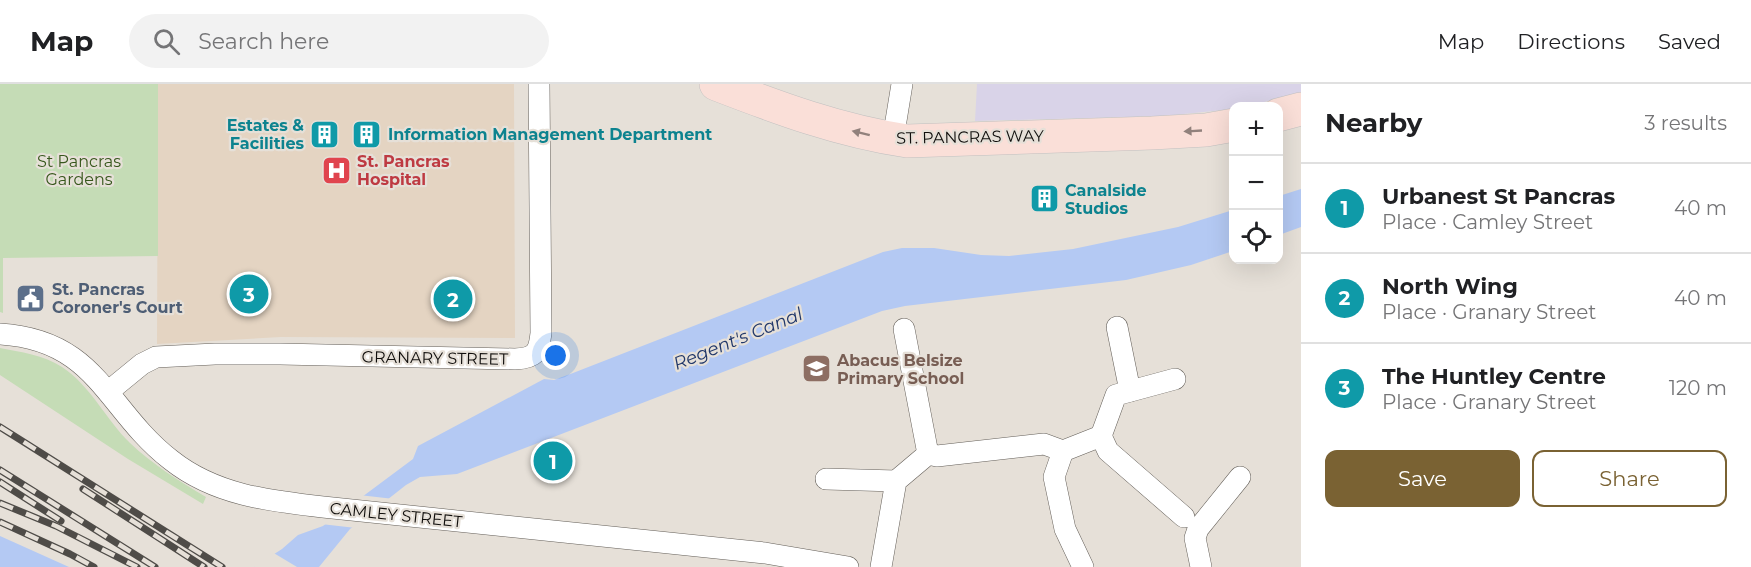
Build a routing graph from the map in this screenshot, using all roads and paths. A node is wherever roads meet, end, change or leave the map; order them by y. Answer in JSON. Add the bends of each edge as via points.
{"nodes":[{"id":1,"x":539,"y":84,"type":"edge"},
{"id":2,"x":716,"y":84,"type":"edge"},
{"id":3,"x":903,"y":84,"type":"edge"},
{"id":4,"x":1301,"y":110,"type":"edge"},
{"id":5,"x":1283,"y":114,"type":"edge"},
{"id":6,"x":1229,"y":126,"type":"edge"},
{"id":7,"x":892,"y":139,"type":"junction"},
{"id":8,"x":1117,"y":327,"type":"dead end"},
{"id":9,"x":904,"y":329,"type":"dead end"},
{"id":10,"x":0,"y":334,"type":"edge"},
{"id":11,"x":1175,"y":379,"type":"dead end"},
{"id":12,"x":109,"y":391,"type":"junction"},
{"id":13,"x":1130,"y":391,"type":"junction"},
{"id":14,"x":1101,"y":436,"type":"junction"},
{"id":15,"x":1063,"y":451,"type":"junction"},
{"id":16,"x":928,"y":454,"type":"junction"},
{"id":17,"x":1240,"y":477,"type":"dead end"},
{"id":18,"x":826,"y":479,"type":"dead end"},
{"id":19,"x":896,"y":481,"type":"junction"},
{"id":20,"x":1191,"y":523,"type":"junction"},
{"id":21,"x":848,"y":567,"type":"edge"},
{"id":22,"x":880,"y":567,"type":"edge"},
{"id":23,"x":1083,"y":567,"type":"edge"},
{"id":24,"x":1201,"y":567,"type":"edge"}],
"edges":[{"from":1,"to":12,"type":"street","name":"GRANARY STREET","via":[[541,333],[535,354],[526,359],[280,354],[156,357]]},
{"from":7,"to":2,"type":"main road","name":"ST. PANCRAS WAY","one_way":true,"via":[[810,119]]},
{"from":3,"to":7,"type":"street"},
{"from":4,"to":5,"type":"main road"},
{"from":6,"to":7,"type":"main road","name":"ST. PANCRAS WAY","one_way":true,"via":[[1152,133],[911,142]]},
{"from":8,"to":13,"type":"street"},
{"from":9,"to":16,"type":"street"},
{"from":10,"to":12,"type":"street","name":"CAMLEY STREET","via":[[39,340],[59,349]]},
{"from":11,"to":13,"type":"street"},
{"from":12,"to":21,"type":"street","name":"CAMLEY STREET","via":[[148,440],[186,471],[252,498],[765,553]]},
{"from":13,"to":14,"type":"street","via":[[1116,395]]},
{"from":14,"to":15,"type":"street"},
{"from":14,"to":20,"type":"street","via":[[1108,451]]},
{"from":15,"to":16,"type":"street","via":[[1044,444]]},
{"from":15,"to":23,"type":"street","via":[[1054,477],[1065,529]]},
{"from":16,"to":19,"type":"street"},
{"from":17,"to":20,"type":"street"},
{"from":18,"to":19,"type":"street"},
{"from":19,"to":22,"type":"street"},
{"from":20,"to":24,"type":"street"}]}
